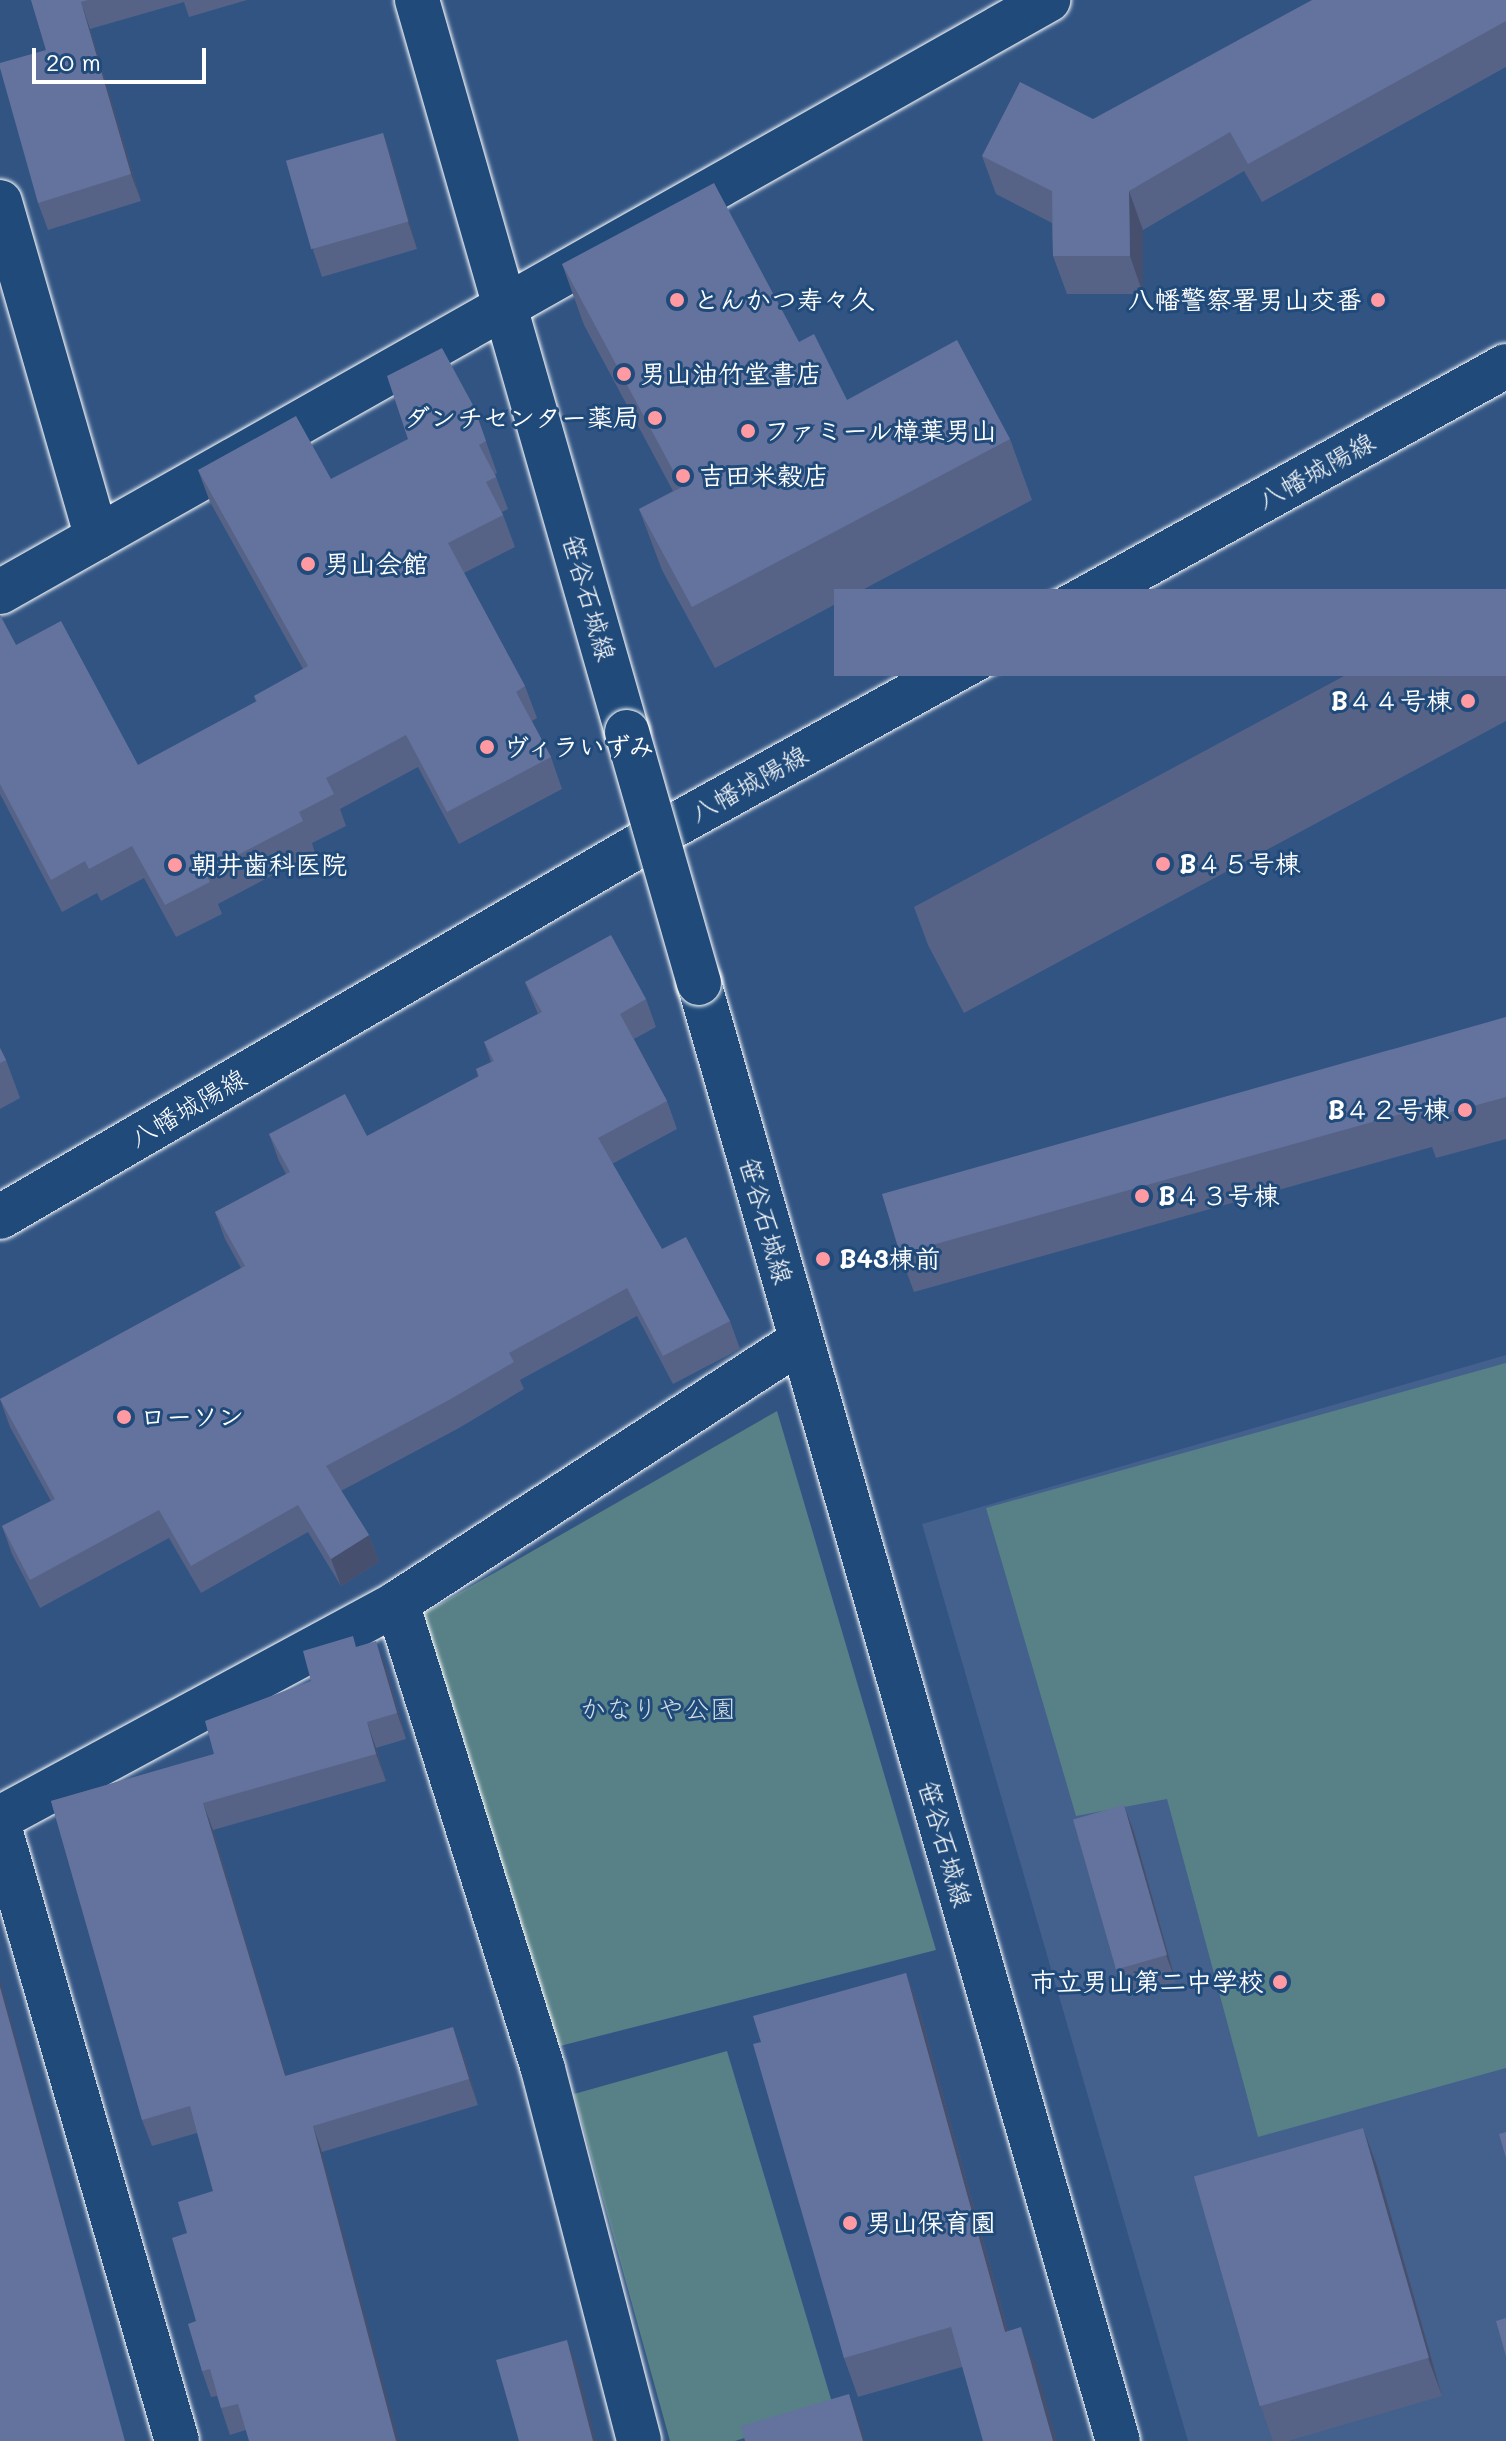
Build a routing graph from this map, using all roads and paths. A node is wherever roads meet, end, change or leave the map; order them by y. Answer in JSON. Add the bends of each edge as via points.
{"nodes":[{"id":1,"x":417,"y":0,"type":"edge"},
{"id":2,"x":1048,"y":0,"type":"edge"},
{"id":3,"x":0,"y":202,"type":"edge"},
{"id":4,"x":505,"y":308,"type":"junction"},
{"id":5,"x":1506,"y":366,"type":"edge"},
{"id":6,"x":97,"y":537,"type":"junction"},
{"id":7,"x":0,"y":592,"type":"edge"},
{"id":8,"x":657,"y":835,"type":"junction"},
{"id":9,"x":0,"y":1217,"type":"edge"},
{"id":10,"x":800,"y":1341,"type":"junction"},
{"id":11,"x":397,"y":1603,"type":"junction"},
{"id":12,"x":0,"y":1818,"type":"edge"},
{"id":13,"x":0,"y":1829,"type":"edge"},
{"id":14,"x":177,"y":2441,"type":"edge"},
{"id":15,"x":639,"y":2441,"type":"edge"},
{"id":16,"x":1118,"y":2441,"type":"edge"}],
"edges":[{"from":1,"to":4,"type":"street","name":"笹谷石城線"},
{"from":2,"to":4,"type":"street"},
{"from":3,"to":6,"type":"street"},
{"from":4,"to":6,"type":"street"},
{"from":4,"to":8,"type":"street","name":"笹谷石城線","bridge":true},
{"from":5,"to":8,"type":"street","name":"八幡城陽線"},
{"from":6,"to":7,"type":"street"},
{"from":8,"to":9,"type":"street","name":"八幡城陽線"},
{"from":8,"to":10,"type":"street","name":"笹谷石城線","bridge":true},
{"from":10,"to":11,"type":"street"},
{"from":10,"to":16,"type":"street","name":"笹谷石城線"},
{"from":11,"to":12,"type":"street"},
{"from":11,"to":15,"type":"street","via":[[543,2069]]},
{"from":13,"to":14,"type":"street"}]}
